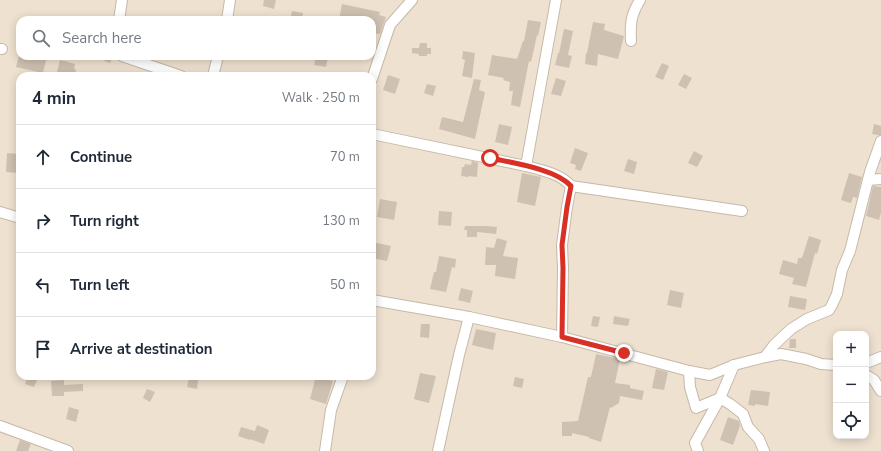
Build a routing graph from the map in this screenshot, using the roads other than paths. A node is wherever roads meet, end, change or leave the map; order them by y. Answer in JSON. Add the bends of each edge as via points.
{"nodes":[{"id":1,"x":122,"y":0,"type":"edge"},
{"id":2,"x":230,"y":0,"type":"edge"},
{"id":3,"x":412,"y":0,"type":"edge"},
{"id":4,"x":556,"y":0,"type":"edge"},
{"id":5,"x":640,"y":0,"type":"edge"},
{"id":6,"x":120,"y":16,"type":"edge"},
{"id":7,"x":228,"y":16,"type":"edge"},
{"id":8,"x":631,"y":41,"type":"dead end"},
{"id":9,"x":134,"y":60,"type":"edge"},
{"id":10,"x":217,"y":60,"type":"edge"},
{"id":11,"x":169,"y":72,"type":"edge"},
{"id":12,"x":214,"y":72,"type":"edge"},
{"id":13,"x":374,"y":72,"type":"edge"},
{"id":14,"x":376,"y":135,"type":"edge"},
{"id":15,"x":881,"y":141,"type":"edge"},
{"id":16,"x":526,"y":166,"type":"junction"},
{"id":17,"x":868,"y":180,"type":"junction"},
{"id":18,"x":881,"y":180,"type":"edge"},
{"id":19,"x":571,"y":186,"type":"junction"},
{"id":20,"x":742,"y":211,"type":"dead end"},
{"id":21,"x":0,"y":212,"type":"edge"},
{"id":22,"x":16,"y":217,"type":"edge"},
{"id":23,"x":376,"y":301,"type":"edge"},
{"id":24,"x":469,"y":317,"type":"junction"},
{"id":25,"x":562,"y":337,"type":"junction"},
{"id":26,"x":766,"y":357,"type":"junction"},
{"id":27,"x":881,"y":357,"type":"edge"},
{"id":28,"x":869,"y":362,"type":"edge"},
{"id":29,"x":734,"y":365,"type":"junction"},
{"id":30,"x":833,"y":365,"type":"edge"},
{"id":31,"x":689,"y":371,"type":"junction"},
{"id":32,"x":869,"y":377,"type":"edge"},
{"id":33,"x":342,"y":380,"type":"edge"},
{"id":34,"x":881,"y":391,"type":"edge"},
{"id":35,"x":720,"y":398,"type":"junction"},
{"id":36,"x":0,"y":426,"type":"edge"},
{"id":37,"x":68,"y":451,"type":"edge"},
{"id":38,"x":325,"y":451,"type":"edge"},
{"id":39,"x":438,"y":451,"type":"edge"},
{"id":40,"x":698,"y":451,"type":"edge"},
{"id":41,"x":764,"y":451,"type":"edge"}],
"edges":[{"from":1,"to":6,"type":"street"},
{"from":2,"to":7,"type":"street"},
{"from":3,"to":13,"type":"street","via":[[390,25]]},
{"from":4,"to":16,"type":"street"},
{"from":5,"to":8,"type":"street","via":[[631,20]]},
{"from":9,"to":11,"type":"street"},
{"from":10,"to":12,"type":"street"},
{"from":14,"to":16,"type":"street"},
{"from":15,"to":17,"type":"street"},
{"from":16,"to":19,"type":"street","via":[[560,177]]},
{"from":17,"to":18,"type":"street"},
{"from":17,"to":26,"type":"street","via":[[850,251],[832,305],[829,310],[791,329],[774,344]]},
{"from":19,"to":20,"type":"street"},
{"from":19,"to":25,"type":"street","via":[[562,245]]},
{"from":21,"to":22,"type":"street"},
{"from":23,"to":24,"type":"street"},
{"from":24,"to":25,"type":"street"},
{"from":24,"to":39,"type":"street"},
{"from":25,"to":31,"type":"street"},
{"from":26,"to":29,"type":"street"},
{"from":26,"to":30,"type":"street","via":[[781,354]]},
{"from":27,"to":28,"type":"street"},
{"from":29,"to":31,"type":"street","via":[[710,375]]},
{"from":29,"to":35,"type":"street"},
{"from":31,"to":35,"type":"street","via":[[696,408]]},
{"from":32,"to":34,"type":"street"},
{"from":33,"to":38,"type":"street","via":[[331,410]]},
{"from":35,"to":40,"type":"street","via":[[695,443]]},
{"from":35,"to":41,"type":"street","via":[[743,414],[748,426],[759,438]]},
{"from":36,"to":37,"type":"street"}]}
